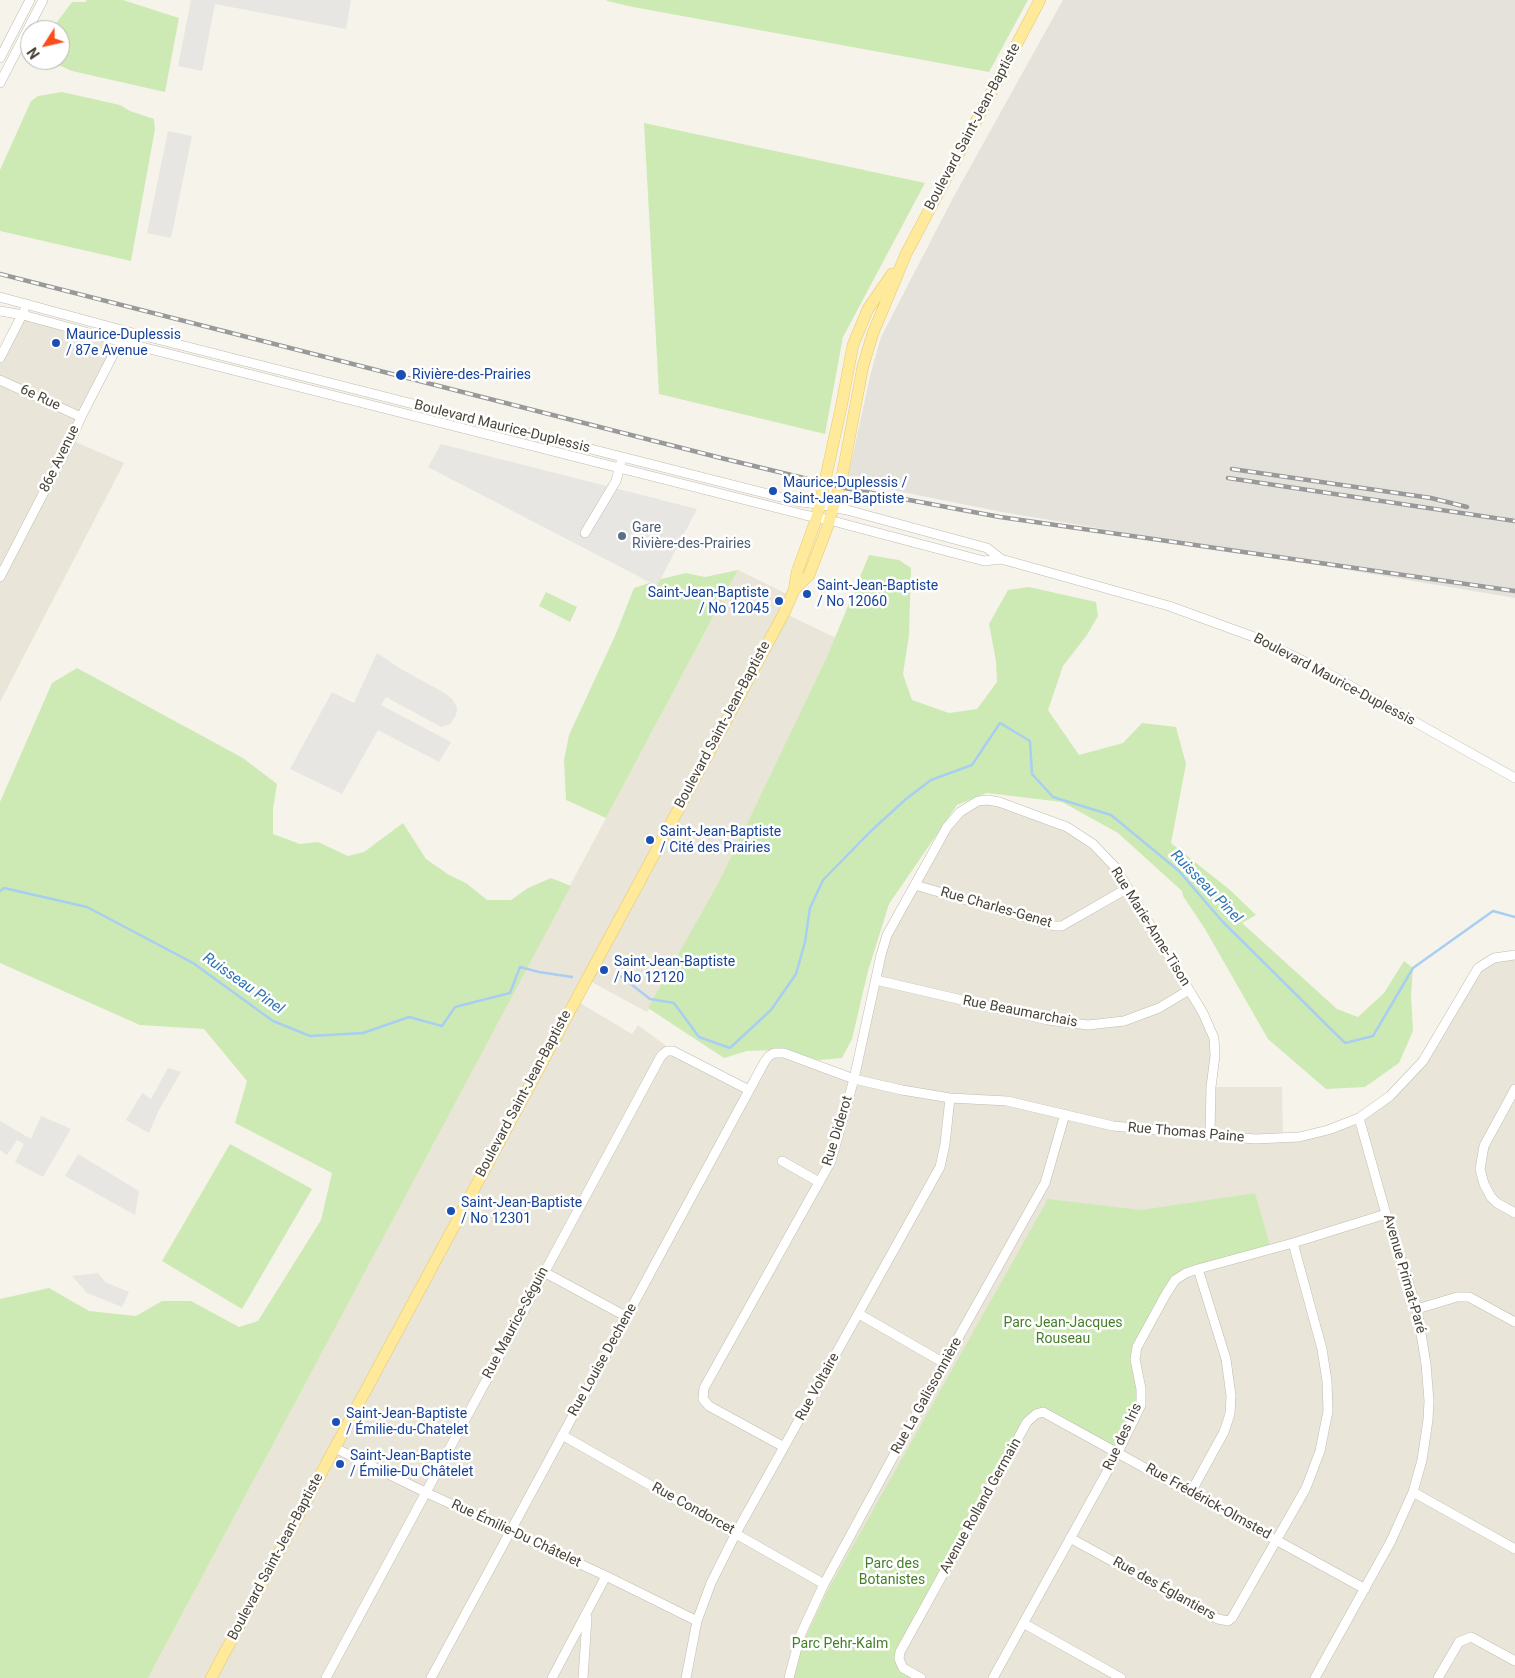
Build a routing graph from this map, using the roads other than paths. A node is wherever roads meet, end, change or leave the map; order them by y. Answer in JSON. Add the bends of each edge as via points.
{"nodes":[{"id":1,"x":30,"y":0,"type":"edge"},
{"id":2,"x":43,"y":0,"type":"edge"},
{"id":3,"x":1040,"y":0,"type":"edge"},
{"id":4,"x":0,"y":58,"type":"edge"},
{"id":5,"x":0,"y":83,"type":"edge"},
{"id":6,"x":906,"y":254,"type":"junction"},
{"id":7,"x":0,"y":297,"type":"edge"},
{"id":8,"x":28,"y":304,"type":"junction"},
{"id":9,"x":0,"y":311,"type":"edge"},
{"id":10,"x":23,"y":315,"type":"junction"},
{"id":11,"x":122,"y":342,"type":"junction"},
{"id":12,"x":0,"y":358,"type":"edge"},
{"id":13,"x":0,"y":380,"type":"edge"},
{"id":14,"x":81,"y":417,"type":"junction"},
{"id":15,"x":622,"y":457,"type":"junction"},
{"id":16,"x":619,"y":468,"type":"junction"},
{"id":17,"x":819,"y":504,"type":"junction"},
{"id":18,"x":833,"y":507,"type":"junction"},
{"id":19,"x":816,"y":517,"type":"junction"},
{"id":20,"x":829,"y":520,"type":"junction"},
{"id":21,"x":585,"y":533,"type":"dead end"},
{"id":22,"x":1001,"y":559,"type":"junction"},
{"id":23,"x":0,"y":577,"type":"edge"},
{"id":24,"x":794,"y":590,"type":"junction"},
{"id":25,"x":1515,"y":778,"type":"edge"},
{"id":26,"x":978,"y":801,"type":"joint"},
{"id":27,"x":915,"y":885,"type":"junction"},
{"id":28,"x":1128,"y":888,"type":"junction"},
{"id":29,"x":1515,"y":955,"type":"edge"},
{"id":30,"x":876,"y":980,"type":"junction"},
{"id":31,"x":1189,"y":990,"type":"junction"},
{"id":32,"x":784,"y":1053,"type":"joint"},
{"id":33,"x":854,"y":1079,"type":"junction"},
{"id":34,"x":1515,"y":1089,"type":"edge"},
{"id":35,"x":749,"y":1090,"type":"junction"},
{"id":36,"x":950,"y":1098,"type":"junction"},
{"id":37,"x":1512,"y":1100,"type":"edge"},
{"id":38,"x":1065,"y":1114,"type":"junction"},
{"id":39,"x":1359,"y":1118,"type":"junction"},
{"id":40,"x":1210,"y":1134,"type":"junction"},
{"id":41,"x":782,"y":1161,"type":"dead end"},
{"id":42,"x":819,"y":1182,"type":"junction"},
{"id":43,"x":1515,"y":1213,"type":"edge"},
{"id":44,"x":1386,"y":1214,"type":"junction"},
{"id":45,"x":1293,"y":1243,"type":"junction"},
{"id":46,"x":1198,"y":1269,"type":"junction"},
{"id":47,"x":544,"y":1272,"type":"junction"},
{"id":48,"x":1417,"y":1309,"type":"junction"},
{"id":49,"x":859,"y":1314,"type":"junction"},
{"id":50,"x":627,"y":1317,"type":"junction"},
{"id":51,"x":1515,"y":1322,"type":"edge"},
{"id":52,"x":944,"y":1363,"type":"junction"},
{"id":53,"x":1050,"y":1415,"type":"joint"},
{"id":54,"x":562,"y":1435,"type":"junction"},
{"id":55,"x":784,"y":1447,"type":"junction"},
{"id":56,"x":335,"y":1448,"type":"junction"},
{"id":57,"x":1118,"y":1452,"type":"junction"},
{"id":58,"x":425,"y":1492,"type":"junction"},
{"id":59,"x":1191,"y":1492,"type":"junction"},
{"id":60,"x":1413,"y":1492,"type":"junction"},
{"id":61,"x":510,"y":1531,"type":"junction"},
{"id":62,"x":736,"y":1533,"type":"junction"},
{"id":63,"x":1070,"y":1538,"type":"junction"},
{"id":64,"x":1277,"y":1540,"type":"junction"},
{"id":65,"x":1515,"y":1549,"type":"edge"},
{"id":66,"x":606,"y":1576,"type":"junction"},
{"id":67,"x":824,"y":1584,"type":"junction"},
{"id":68,"x":1365,"y":1589,"type":"junction"},
{"id":69,"x":587,"y":1615,"type":"junction"},
{"id":70,"x":697,"y":1621,"type":"junction"},
{"id":71,"x":1024,"y":1623,"type":"junction"},
{"id":72,"x":1515,"y":1661,"type":"edge"},
{"id":73,"x":211,"y":1678,"type":"edge"},
{"id":74,"x":326,"y":1678,"type":"edge"},
{"id":75,"x":431,"y":1678,"type":"edge"},
{"id":76,"x":552,"y":1678,"type":"edge"},
{"id":77,"x":583,"y":1678,"type":"edge"},
{"id":78,"x":686,"y":1678,"type":"edge"},
{"id":79,"x":789,"y":1678,"type":"edge"},
{"id":80,"x":921,"y":1678,"type":"edge"},
{"id":81,"x":993,"y":1678,"type":"edge"},
{"id":82,"x":1121,"y":1678,"type":"edge"},
{"id":83,"x":1315,"y":1678,"type":"edge"},
{"id":84,"x":1438,"y":1678,"type":"edge"}],
"edges":[{"from":1,"to":4,"type":"street"},
{"from":2,"to":5,"type":"street"},
{"from":3,"to":6,"type":"main road","name":"Boulevard Saint-Jean-Baptiste"},
{"from":6,"to":17,"type":"main road","name":"Boulevard Saint-Jean-Baptiste","via":[[868,309],[853,345]]},
{"from":6,"to":18,"type":"main road","name":"Boulevard Saint-Jean-Baptiste","via":[[865,357],[841,482]]},
{"from":7,"to":8,"type":"street","name":"Boulevard Maurice-Duplessis"},
{"from":8,"to":10,"type":"street"},
{"from":8,"to":15,"type":"street","name":"Boulevard Maurice-Duplessis"},
{"from":9,"to":10,"type":"street","name":"Boulevard Maurice-Duplessis"},
{"from":10,"to":11,"type":"street","name":"Boulevard Maurice-Duplessis"},
{"from":10,"to":12,"type":"street"},
{"from":11,"to":14,"type":"street","name":"86e Avenue"},
{"from":11,"to":16,"type":"street","name":"Boulevard Maurice-Duplessis"},
{"from":13,"to":14,"type":"street","name":"6e Rue"},
{"from":14,"to":23,"type":"street","name":"86e Avenue"},
{"from":15,"to":16,"type":"street"},
{"from":15,"to":17,"type":"street","name":"Boulevard Maurice-Duplessis"},
{"from":16,"to":19,"type":"street","name":"Boulevard Maurice-Duplessis"},
{"from":16,"to":21,"type":"street","via":[[616,481]]},
{"from":17,"to":18,"type":"street","name":"Boulevard Maurice-Duplessis"},
{"from":17,"to":19,"type":"main road","name":"Boulevard Saint-Jean-Baptiste"},
{"from":18,"to":20,"type":"main road","name":"Boulevard Saint-Jean-Baptiste"},
{"from":18,"to":22,"type":"street","name":"Boulevard Maurice-Duplessis","via":[[987,548]]},
{"from":19,"to":20,"type":"street","name":"Boulevard Maurice-Duplessis"},
{"from":19,"to":24,"type":"main road","name":"Boulevard Saint-Jean-Baptiste"},
{"from":20,"to":22,"type":"street","name":"Boulevard Maurice-Duplessis","via":[[984,561]]},
{"from":20,"to":24,"type":"main road","name":"Boulevard Saint-Jean-Baptiste","via":[[809,575]]},
{"from":22,"to":25,"type":"street","name":"Boulevard Maurice-Duplessis","via":[[1169,606],[1254,637],[1322,670]]},
{"from":24,"to":56,"type":"main road","name":"Boulevard Saint-Jean-Baptiste"},
{"from":26,"to":27,"type":"street","name":"Rue Diderot","via":[[960,812],[947,827]]},
{"from":26,"to":28,"type":"street","name":"Rue Marie-Anne-Tison","via":[[998,802],[1067,827],[1102,853]]},
{"from":27,"to":28,"type":"street","name":"Rue Charles-Genet","via":[[1055,926],[1062,926]]},
{"from":27,"to":30,"type":"street","name":"Rue Diderot","via":[[887,935]]},
{"from":28,"to":31,"type":"street","name":"Rue Marie-Anne-Tison"},
{"from":29,"to":39,"type":"street","name":"Rue Thomas Paine","via":[[1494,958],[1478,968],[1423,1061],[1390,1096]]},
{"from":30,"to":31,"type":"street","name":"Rue Beaumarchais","via":[[1048,1020],[1088,1025],[1124,1021],[1159,1008]]},
{"from":30,"to":33,"type":"street","name":"Rue Diderot"},
{"from":31,"to":40,"type":"street","name":"Rue Marie-Anne-Tison","via":[[1214,1038]]},
{"from":32,"to":33,"type":"street","name":"Rue Thomas Paine"},
{"from":32,"to":35,"type":"street","name":"Rue Louise Dechene","via":[[774,1053],[765,1061]]},
{"from":33,"to":36,"type":"street","name":"Rue Thomas Paine"},
{"from":33,"to":42,"type":"street","name":"Rue Diderot","via":[[831,1162]]},
{"from":34,"to":37,"type":"street"},
{"from":35,"to":47,"type":"street","name":"Rue Maurice-Séguin","via":[[673,1051],[661,1056]]},
{"from":35,"to":50,"type":"street","name":"Rue Louise Dechene"},
{"from":36,"to":38,"type":"street","name":"Rue Thomas Paine","via":[[1007,1101]]},
{"from":36,"to":49,"type":"street","name":"Rue Voltaire","via":[[940,1167]]},
{"from":37,"to":43,"type":"street","via":[[1484,1146],[1480,1169],[1487,1191],[1497,1203]]},
{"from":38,"to":40,"type":"street","name":"Rue Thomas Paine","via":[[1113,1126]]},
{"from":38,"to":52,"type":"street","name":"Rue La Galissonnière","via":[[1045,1183]]},
{"from":39,"to":40,"type":"street","name":"Rue Thomas Paine","via":[[1321,1132],[1291,1138],[1255,1139]]},
{"from":39,"to":44,"type":"street","name":"Avenue Primat-Paré"},
{"from":41,"to":42,"type":"street"},
{"from":42,"to":55,"type":"street","name":"Rue Diderot","via":[[702,1393],[709,1406]]},
{"from":44,"to":45,"type":"street","name":"Rue des Iris"},
{"from":44,"to":48,"type":"street","name":"Avenue Primat-Paré"},
{"from":45,"to":46,"type":"street","name":"Rue des Iris"},
{"from":45,"to":64,"type":"street","via":[[1322,1348],[1328,1412],[1320,1451],[1306,1488]]},
{"from":46,"to":57,"type":"street","name":"Rue des Iris","via":[[1175,1280],[1136,1347],[1141,1405]]},
{"from":46,"to":59,"type":"street","via":[[1226,1359],[1231,1396],[1224,1432]]},
{"from":47,"to":50,"type":"street"},
{"from":47,"to":58,"type":"street","name":"Rue Maurice-Séguin"},
{"from":48,"to":51,"type":"street","via":[[1457,1297],[1469,1297]]},
{"from":48,"to":60,"type":"street","name":"Avenue Primat-Paré","via":[[1429,1401],[1425,1440]]},
{"from":49,"to":52,"type":"street"},
{"from":49,"to":55,"type":"street","name":"Rue Voltaire"},
{"from":50,"to":54,"type":"street","name":"Rue Louise Dechene"},
{"from":52,"to":67,"type":"street","name":"Rue La Galissonnière"},
{"from":53,"to":57,"type":"street","name":"Rue Frédérick-Olmsted"},
{"from":53,"to":80,"type":"street","name":"Avenue Rolland Germain","via":[[1036,1414],[1027,1422],[900,1652],[903,1668]]},
{"from":54,"to":61,"type":"street","name":"Rue Louise Dechene"},
{"from":54,"to":62,"type":"street","name":"Rue Condorcet"},
{"from":55,"to":62,"type":"street","name":"Rue Voltaire"},
{"from":56,"to":58,"type":"street","name":"Rue Émilie-Du Châtelet"},
{"from":56,"to":73,"type":"main road","name":"Boulevard Saint-Jean-Baptiste"},
{"from":57,"to":59,"type":"street","name":"Rue Frédérick-Olmsted"},
{"from":57,"to":63,"type":"street","name":"Rue des Iris"},
{"from":58,"to":61,"type":"street","name":"Rue Émilie-Du Châtelet"},
{"from":58,"to":74,"type":"street","name":"Rue Maurice-Séguin"},
{"from":59,"to":64,"type":"street","name":"Rue Frédérick-Olmsted"},
{"from":60,"to":65,"type":"street"},
{"from":60,"to":68,"type":"street","name":"Avenue Primat-Paré"},
{"from":61,"to":66,"type":"street","name":"Rue Émilie-Du Châtelet"},
{"from":61,"to":75,"type":"street","name":"Rue Louise Dechene"},
{"from":62,"to":67,"type":"street","name":"Rue Condorcet"},
{"from":62,"to":70,"type":"street","name":"Rue Voltaire","via":[[711,1583]]},
{"from":63,"to":64,"type":"street","name":"Rue des Églantiers","via":[[1223,1621],[1228,1621],[1236,1613]]},
{"from":63,"to":71,"type":"street","name":"Rue des Iris"},
{"from":64,"to":68,"type":"street","name":"Rue Frédérick-Olmsted"},
{"from":66,"to":69,"type":"street"},
{"from":66,"to":70,"type":"street","name":"Rue Émilie-Du Châtelet"},
{"from":67,"to":79,"type":"street","name":"Rue La Galissonnière","via":[[800,1636]]},
{"from":68,"to":83,"type":"street","name":"Avenue Primat-Paré"},
{"from":69,"to":76,"type":"street"},
{"from":69,"to":77,"type":"street"},
{"from":70,"to":78,"type":"street","name":"Rue Voltaire"},
{"from":71,"to":81,"type":"street","name":"Rue des Iris"},
{"from":71,"to":82,"type":"street"},
{"from":72,"to":84,"type":"street","via":[[1471,1637],[1459,1642]]}]}
